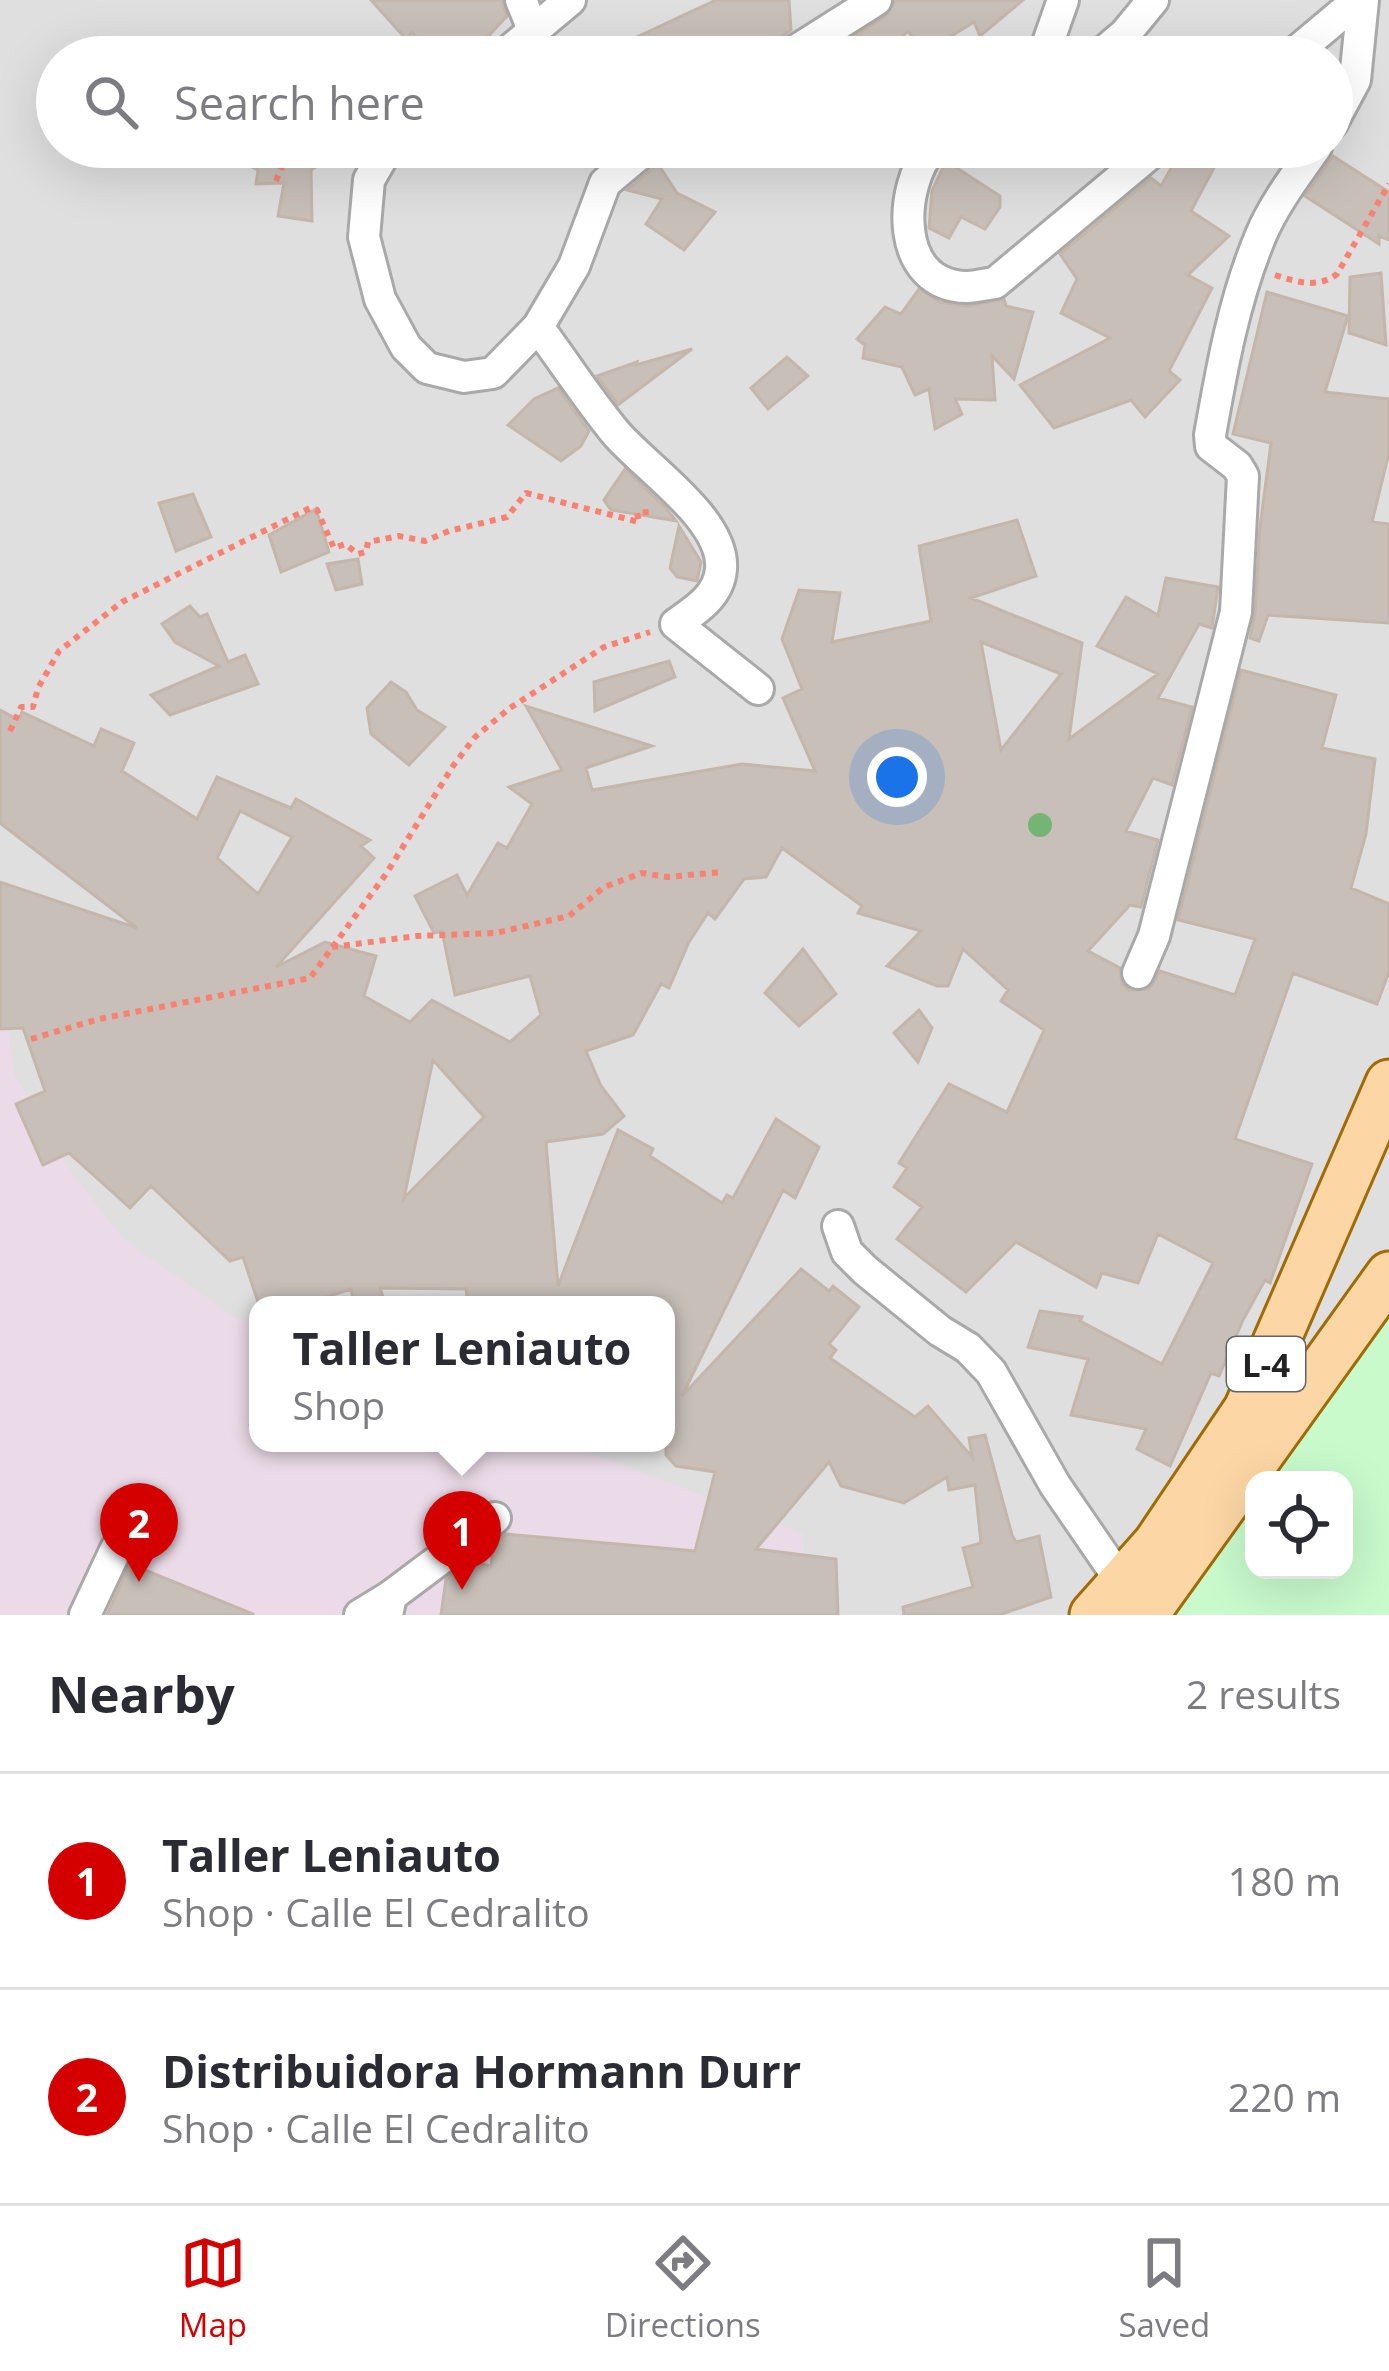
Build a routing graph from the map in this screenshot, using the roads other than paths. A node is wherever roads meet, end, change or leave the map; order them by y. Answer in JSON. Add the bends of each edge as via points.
{"nodes":[{"id":1,"x":521,"y":0,"type":"edge"},
{"id":2,"x":570,"y":0,"type":"edge"},
{"id":3,"x":876,"y":0,"type":"edge"},
{"id":4,"x":1063,"y":0,"type":"edge"},
{"id":5,"x":1153,"y":0,"type":"edge"},
{"id":6,"x":1361,"y":0,"type":"edge"},
{"id":7,"x":534,"y":32,"type":"junction"},
{"id":8,"x":529,"y":36,"type":"edge"},
{"id":9,"x":819,"y":36,"type":"edge"},
{"id":10,"x":1050,"y":36,"type":"edge"},
{"id":11,"x":1123,"y":36,"type":"edge"},
{"id":12,"x":1316,"y":36,"type":"edge"},
{"id":13,"x":1353,"y":84,"type":"edge"},
{"id":14,"x":376,"y":168,"type":"edge"},
{"id":15,"x":622,"y":168,"type":"edge"},
{"id":16,"x":918,"y":168,"type":"edge"},
{"id":17,"x":1133,"y":168,"type":"edge"},
{"id":18,"x":1303,"y":168,"type":"edge"},
{"id":19,"x":538,"y":327,"type":"junction"},
{"id":20,"x":758,"y":689,"type":"dead end"},
{"id":21,"x":1138,"y":974,"type":"dead end"},
{"id":22,"x":1389,"y":1083,"type":"edge"},
{"id":23,"x":838,"y":1226,"type":"dead end"},
{"id":24,"x":1389,"y":1275,"type":"edge"},
{"id":25,"x":495,"y":1518,"type":"dead end"},
{"id":26,"x":116,"y":1549,"type":"dead end"},
{"id":27,"x":1121,"y":1605,"type":"edge"},
{"id":28,"x":389,"y":1606,"type":"edge"},
{"id":29,"x":85,"y":1615,"type":"edge"},
{"id":30,"x":361,"y":1615,"type":"edge"}],
"edges":[{"from":1,"to":7,"type":"street"},
{"from":2,"to":7,"type":"street"},
{"from":3,"to":9,"type":"street"},
{"from":4,"to":10,"type":"street"},
{"from":5,"to":11,"type":"street"},
{"from":6,"to":12,"type":"street"},
{"from":6,"to":13,"type":"street"},
{"from":7,"to":8,"type":"street"},
{"from":14,"to":19,"type":"street","via":[[364,237],[380,299],[427,368],[493,373]]},
{"from":15,"to":19,"type":"street","via":[[604,183],[574,266]]},
{"from":16,"to":17,"type":"street","via":[[909,200],[912,252],[945,282],[966,287],[995,283]]},
{"from":18,"to":21,"type":"street","via":[[1263,231],[1238,300],[1210,435],[1211,446],[1243,476],[1236,612]]},
{"from":19,"to":20,"type":"street","via":[[618,436],[718,543],[722,571],[707,602],[676,624]]},
{"from":22,"to":27,"type":"main road","number":"L-4","via":[[1246,1409]]},
{"from":23,"to":27,"type":"street","via":[[865,1270],[991,1372]]},
{"from":24,"to":27,"type":"main road","number":"L-4"},
{"from":25,"to":28,"type":"street"},
{"from":26,"to":29,"type":"street"},
{"from":28,"to":30,"type":"street"}]}
